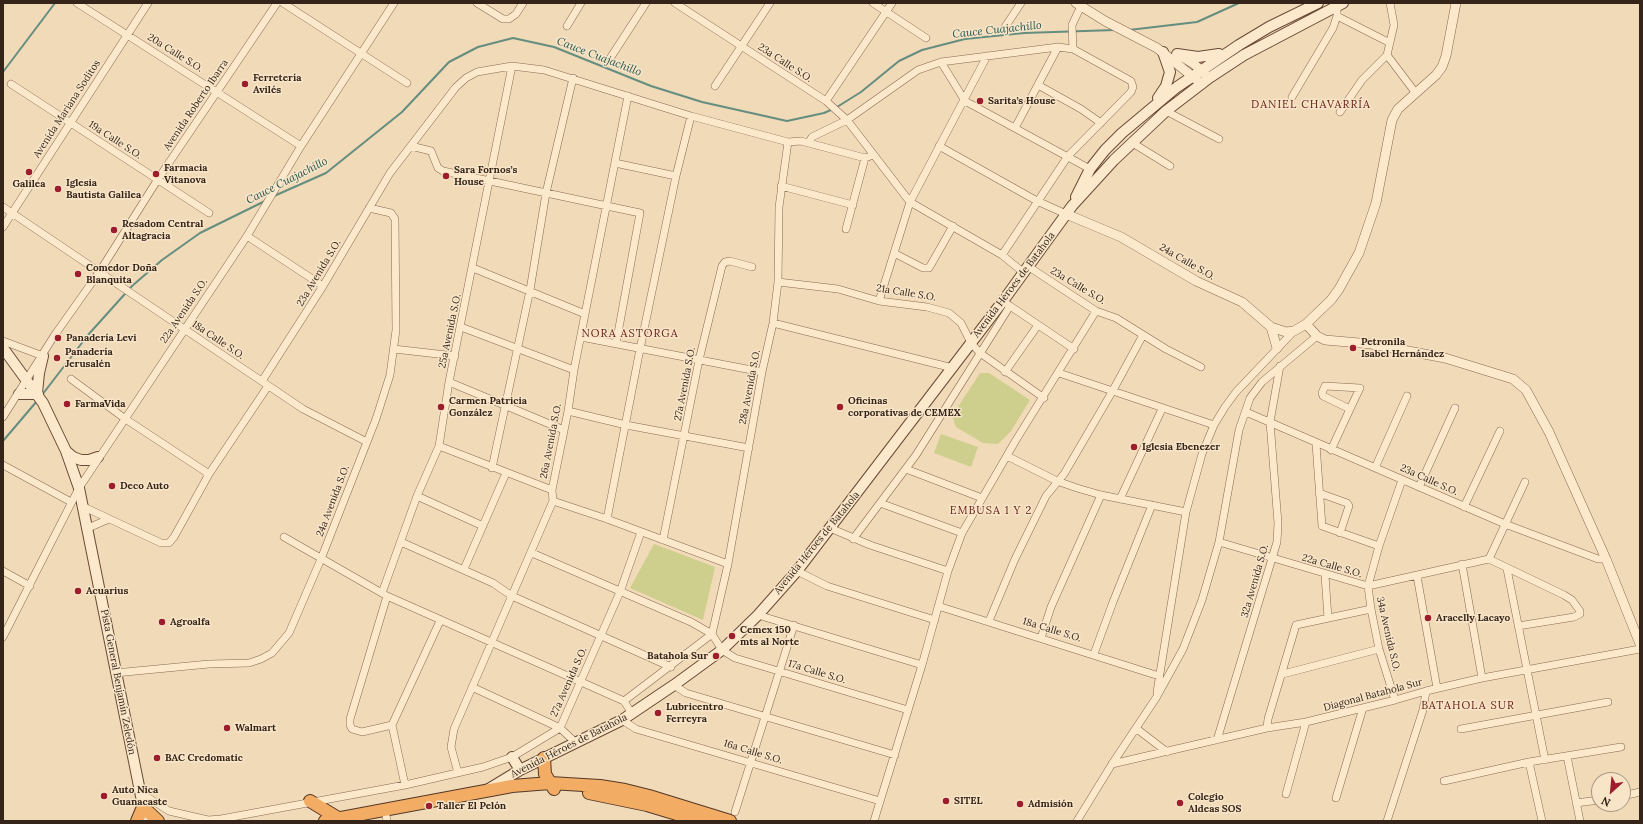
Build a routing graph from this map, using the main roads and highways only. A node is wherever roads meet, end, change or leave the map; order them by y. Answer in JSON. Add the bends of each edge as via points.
{"nodes":[{"id":1,"x":1318,"y":3,"type":"edge"},
{"id":2,"x":1340,"y":4,"type":"edge"},
{"id":3,"x":1160,"y":50,"type":"road end"},
{"id":4,"x":1227,"y":52,"type":"junction"},
{"id":5,"x":1177,"y":54,"type":"road end"},
{"id":6,"x":1150,"y":108,"type":"junction"},
{"id":7,"x":1069,"y":210,"type":"junction"},
{"id":8,"x":3,"y":348,"type":"edge"},
{"id":9,"x":43,"y":356,"type":"road end"},
{"id":10,"x":18,"y":394,"type":"road end"},
{"id":11,"x":39,"y":396,"type":"junction"},
{"id":12,"x":66,"y":451,"type":"junction"},
{"id":13,"x":98,"y":457,"type":"road end"},
{"id":14,"x":512,"y":757,"type":"road end"},
{"id":15,"x":544,"y":758,"type":"junction"},
{"id":16,"x":520,"y":770,"type":"junction"},
{"id":17,"x":553,"y":787,"type":"junction"},
{"id":18,"x":482,"y":792,"type":"junction"},
{"id":19,"x":310,"y":801,"type":"road end"},
{"id":20,"x":143,"y":807,"type":"junction"},
{"id":21,"x":386,"y":815,"type":"edge"},
{"id":22,"x":338,"y":818,"type":"junction"},
{"id":23,"x":730,"y":819,"type":"edge"},
{"id":24,"x":137,"y":821,"type":"edge"},
{"id":25,"x":146,"y":821,"type":"edge"},
{"id":26,"x":158,"y":821,"type":"edge"},
{"id":27,"x":325,"y":821,"type":"edge"},
{"id":28,"x":700,"y":821,"type":"edge"}],
"edges":[{"from":1,"to":4,"type":"main road","name":"Avenida Héroes de Batahola"},
{"from":2,"to":7,"type":"main road","name":"Avenida Héroes de Batahola","via":[[1250,52],[1166,111],[1132,142]]},
{"from":3,"to":6,"type":"main road","via":[[1169,64],[1169,80]]},
{"from":4,"to":5,"type":"main road","via":[[1198,58]]},
{"from":4,"to":6,"type":"main road","name":"Avenida Héroes de Batahola"},
{"from":6,"to":7,"type":"main road","name":"Avenida Héroes de Batahola","via":[[1122,133],[1090,169]]},
{"from":7,"to":15,"type":"main road","name":"Avenida Héroes de Batahola","via":[[1026,270],[1007,304],[971,343],[797,571],[758,614],[722,650],[632,714]]},
{"from":8,"to":11,"type":"main road","name":"Pista General Benjamín Zeledón"},
{"from":9,"to":11,"type":"main road","via":[[39,373]]},
{"from":10,"to":11,"type":"main road"},
{"from":11,"to":12,"type":"main road","name":"Pista General Benjamín Zeledón"},
{"from":12,"to":13,"type":"main road","via":[[81,460]]},
{"from":12,"to":20,"type":"main road","name":"Pista General Benjamín Zeledón","via":[[84,507]]},
{"from":14,"to":16,"type":"main road"},
{"from":15,"to":16,"type":"main road","name":"Avenida Héroes de Batahola"},
{"from":15,"to":17,"type":"highway","via":[[545,774]]},
{"from":16,"to":18,"type":"main road","name":"Avenida Héroes de Batahola"},
{"from":17,"to":18,"type":"highway"},
{"from":17,"to":23,"type":"highway","via":[[600,786],[625,790]]},
{"from":17,"to":28,"type":"highway","via":[[623,799]]},
{"from":18,"to":21,"type":"highway"},
{"from":19,"to":22,"type":"highway"},
{"from":20,"to":24,"type":"highway"},
{"from":20,"to":25,"type":"main road","name":"Pista General Benjamín Zeledón"},
{"from":20,"to":26,"type":"highway"},
{"from":21,"to":22,"type":"highway"},
{"from":22,"to":27,"type":"highway"}]}
